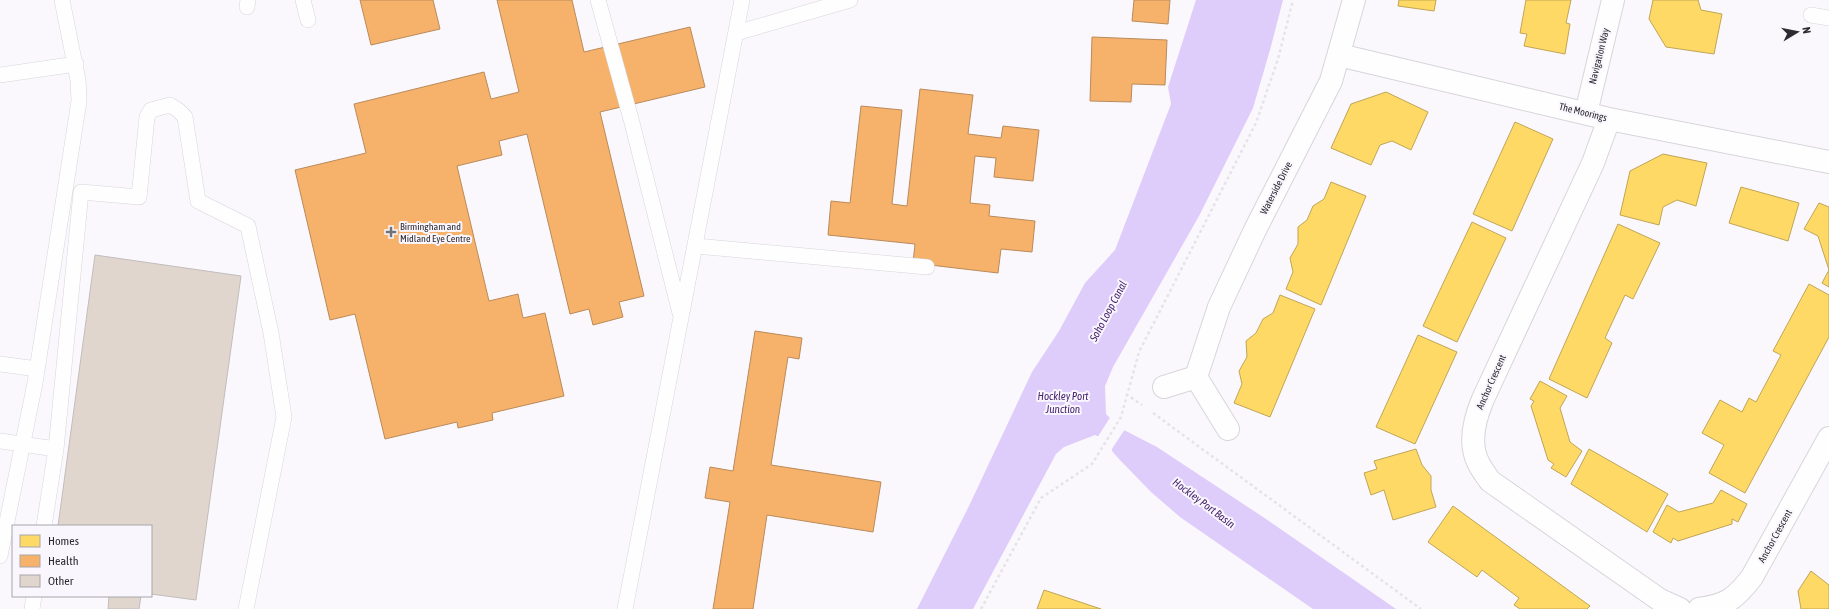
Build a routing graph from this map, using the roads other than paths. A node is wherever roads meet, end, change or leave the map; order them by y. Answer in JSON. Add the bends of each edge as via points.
{"nodes":[{"id":1,"x":62,"y":0,"type":"edge"},
{"id":2,"x":303,"y":0,"type":"edge"},
{"id":3,"x":598,"y":0,"type":"edge"},
{"id":4,"x":742,"y":0,"type":"edge"},
{"id":5,"x":850,"y":0,"type":"edge"},
{"id":6,"x":1354,"y":0,"type":"edge"},
{"id":7,"x":1613,"y":0,"type":"edge"},
{"id":8,"x":1812,"y":15,"type":"dead end"},
{"id":9,"x":1829,"y":18,"type":"edge"},
{"id":10,"x":308,"y":20,"type":"dead end"},
{"id":11,"x":736,"y":33,"type":"junction"},
{"id":12,"x":1339,"y":54,"type":"junction"},
{"id":13,"x":76,"y":64,"type":"junction"},
{"id":14,"x":0,"y":75,"type":"edge"},
{"id":15,"x":1586,"y":112,"type":"junction"},
{"id":16,"x":1609,"y":118,"type":"junction"},
{"id":17,"x":1829,"y":162,"type":"edge"},
{"id":18,"x":696,"y":246,"type":"junction"},
{"id":19,"x":927,"y":267,"type":"dead end"},
{"id":20,"x":682,"y":318,"type":"junction"},
{"id":21,"x":0,"y":364,"type":"edge"},
{"id":22,"x":37,"y":369,"type":"junction"},
{"id":23,"x":1196,"y":377,"type":"junction"},
{"id":24,"x":1164,"y":387,"type":"dead end"},
{"id":25,"x":1228,"y":429,"type":"dead end"},
{"id":26,"x":1829,"y":438,"type":"edge"},
{"id":27,"x":0,"y":441,"type":"edge"},
{"id":28,"x":23,"y":445,"type":"junction"},
{"id":29,"x":56,"y":449,"type":"junction"},
{"id":30,"x":44,"y":525,"type":"edge"},
{"id":31,"x":0,"y":556,"type":"edge"},
{"id":32,"x":34,"y":597,"type":"edge"},
{"id":33,"x":1708,"y":608,"type":"edge"},
{"id":34,"x":32,"y":609,"type":"edge"},
{"id":35,"x":246,"y":609,"type":"edge"},
{"id":36,"x":625,"y":609,"type":"edge"},
{"id":37,"x":1680,"y":609,"type":"edge"}],
"edges":[{"from":1,"to":13,"type":"lane"},
{"from":2,"to":10,"type":"lane"},
{"from":3,"to":20,"type":"lane"},
{"from":4,"to":11,"type":"lane"},
{"from":5,"to":11,"type":"lane"},
{"from":6,"to":12,"type":"street","name":"Waterside Drive"},
{"from":7,"to":15,"type":"street","name":"Navigation Way"},
{"from":8,"to":9,"type":"lane"},
{"from":11,"to":18,"type":"lane"},
{"from":12,"to":15,"type":"street","name":"The Moorings"},
{"from":12,"to":23,"type":"street","name":"Waterside Drive","via":[[1331,81],[1255,230],[1219,308]]},
{"from":13,"to":14,"type":"lane"},
{"from":13,"to":22,"type":"lane","via":[[79,101]]},
{"from":15,"to":16,"type":"street","name":"The Moorings"},
{"from":16,"to":17,"type":"street","name":"The Moorings"},
{"from":16,"to":37,"type":"street","name":"Anchor Crescent","via":[[1593,163],[1483,398],[1477,414],[1473,444],[1477,462],[1490,481],[1660,600]]},
{"from":18,"to":19,"type":"lane"},
{"from":18,"to":20,"type":"lane"},
{"from":20,"to":36,"type":"lane"},
{"from":21,"to":22,"type":"lane"},
{"from":22,"to":28,"type":"lane"},
{"from":23,"to":24,"type":"street"},
{"from":23,"to":25,"type":"street"},
{"from":26,"to":33,"type":"street","name":"Anchor Crescent","via":[[1752,577],[1729,601]]},
{"from":27,"to":28,"type":"lane"},
{"from":28,"to":29,"type":"lane"},
{"from":28,"to":31,"type":"lane"},
{"from":29,"to":30,"type":"lane"},
{"from":29,"to":35,"type":"lane","via":[[81,192],[139,197],[147,117],[151,110],[170,105],[185,117],[198,200],[248,226],[271,333],[282,402],[284,417]]},
{"from":32,"to":34,"type":"lane"}]}
